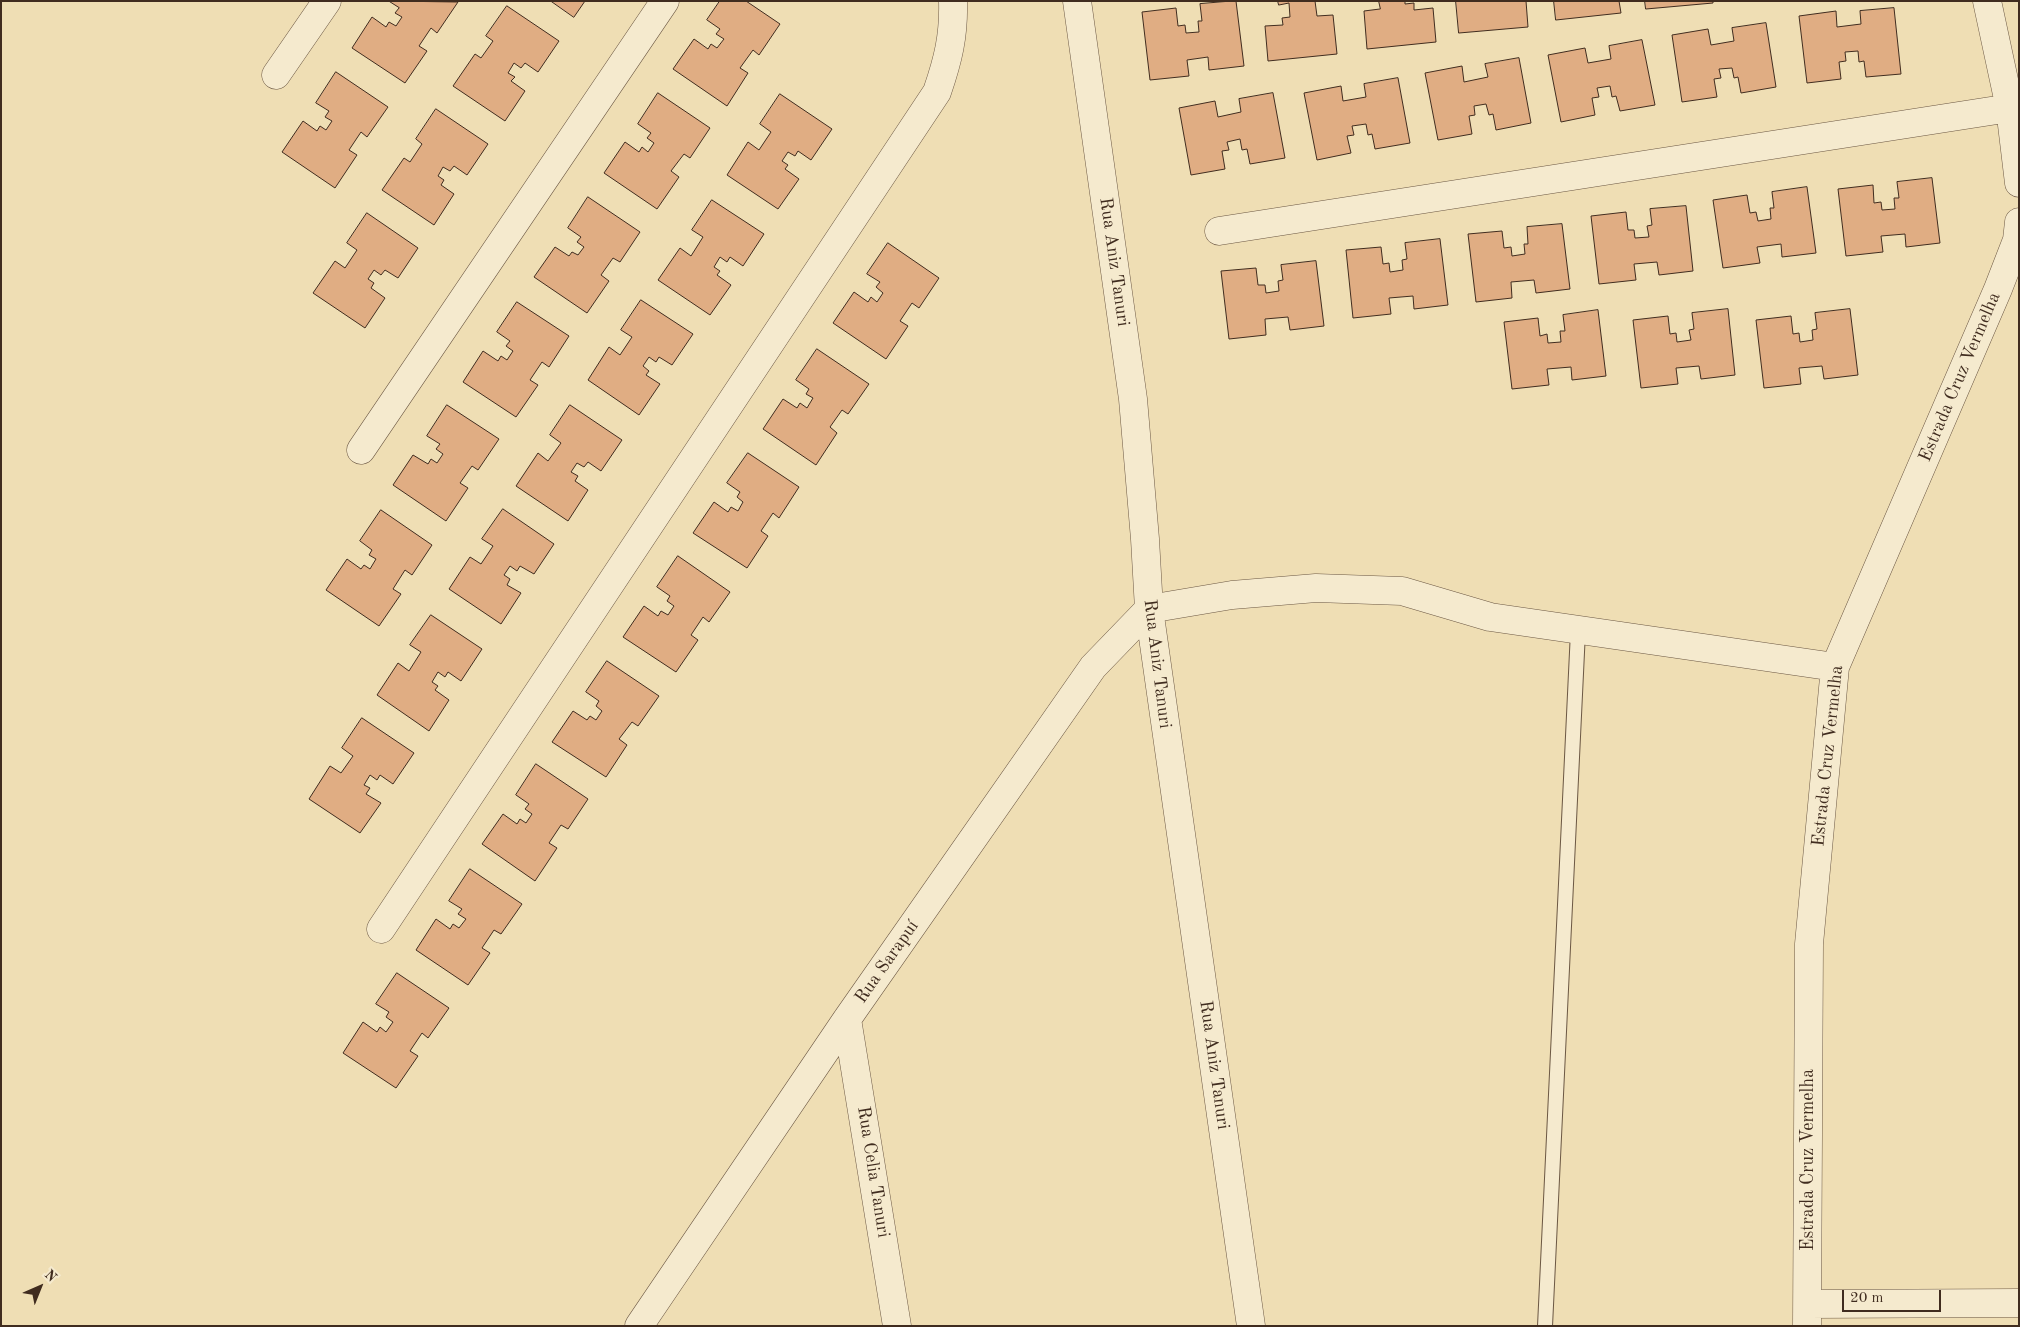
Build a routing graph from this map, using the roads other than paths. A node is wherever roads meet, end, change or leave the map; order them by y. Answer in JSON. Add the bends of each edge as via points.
{"nodes":[{"id":1,"x":326,"y":1,"type":"edge"},
{"id":2,"x":665,"y":1,"type":"edge"},
{"id":3,"x":953,"y":1,"type":"edge"},
{"id":4,"x":1078,"y":1,"type":"edge"},
{"id":5,"x":1987,"y":1,"type":"edge"},
{"id":6,"x":276,"y":75,"type":"dead end"},
{"id":7,"x":2010,"y":108,"type":"junction"},
{"id":8,"x":2019,"y":183,"type":"edge"},
{"id":9,"x":2019,"y":222,"type":"edge"},
{"id":10,"x":1219,"y":231,"type":"dead end"},
{"id":11,"x":361,"y":450,"type":"dead end"},
{"id":12,"x":1149,"y":609,"type":"junction"},
{"id":13,"x":1578,"y":631,"type":"junction"},
{"id":14,"x":1835,"y":667,"type":"junction"},
{"id":15,"x":381,"y":929,"type":"dead end"},
{"id":16,"x":847,"y":1019,"type":"junction"},
{"id":17,"x":2019,"y":1303,"type":"edge"},
{"id":18,"x":1808,"y":1315,"type":"edge"},
{"id":19,"x":640,"y":1326,"type":"edge"},
{"id":20,"x":897,"y":1326,"type":"edge"},
{"id":21,"x":1251,"y":1326,"type":"edge"},
{"id":22,"x":1546,"y":1326,"type":"edge"}],
"edges":[{"from":1,"to":6,"type":"street"},
{"from":2,"to":11,"type":"street"},
{"from":3,"to":15,"type":"street","via":[[948,59],[937,92]]},
{"from":4,"to":12,"type":"street","name":"Rua Aniz Tanuri","via":[[1133,399]]},
{"from":5,"to":7,"type":"street"},
{"from":7,"to":8,"type":"street"},
{"from":7,"to":10,"type":"street"},
{"from":9,"to":14,"type":"street","name":"Estrada Cruz Vermelha","via":[[2017,240],[1998,289]]},
{"from":12,"to":13,"type":"street","via":[[1232,596],[1316,588],[1402,591],[1490,617]]},
{"from":12,"to":16,"type":"street","name":"Rua Sarapuí","via":[[1093,667]]},
{"from":12,"to":21,"type":"street","name":"Rua Aniz Tanuri"},
{"from":13,"to":14,"type":"street"},
{"from":13,"to":22,"type":"lane"},
{"from":14,"to":18,"type":"street","name":"Estrada Cruz Vermelha","via":[[1809,944]]},
{"from":16,"to":19,"type":"street","name":"Rua Sarapuí"},
{"from":16,"to":20,"type":"street","name":"Rua Celia Tanuri"},
{"from":17,"to":18,"type":"street"}]}
